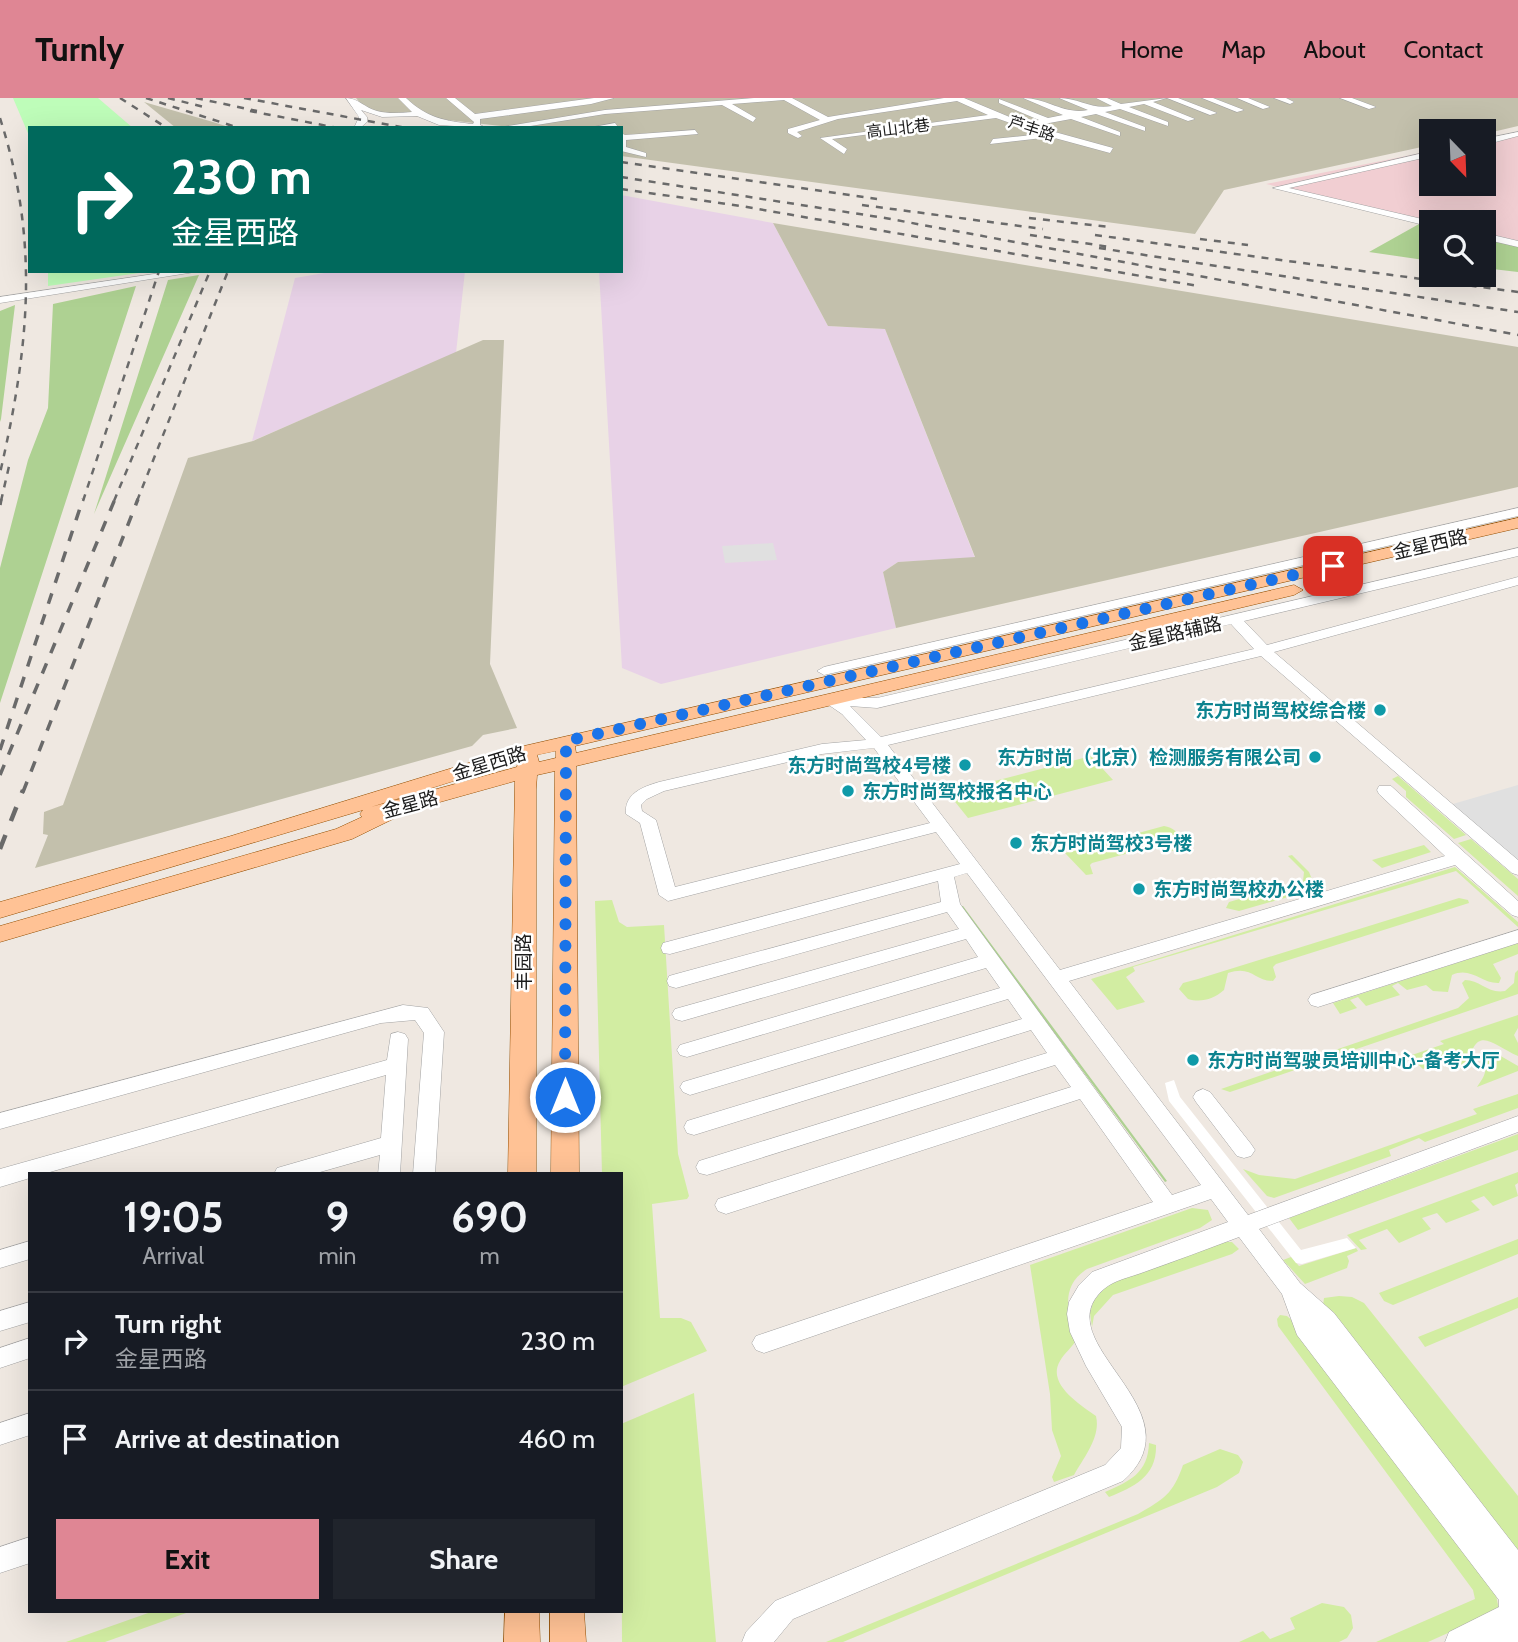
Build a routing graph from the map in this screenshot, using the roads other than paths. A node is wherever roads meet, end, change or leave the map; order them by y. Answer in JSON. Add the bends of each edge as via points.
{"nodes":[{"id":1,"x":402,"y":98,"type":"edge"},
{"id":2,"x":450,"y":98,"type":"edge"},
{"id":3,"x":610,"y":98,"type":"edge"},
{"id":4,"x":785,"y":98,"type":"edge"},
{"id":5,"x":958,"y":98,"type":"edge"},
{"id":6,"x":1021,"y":98,"type":"edge"},
{"id":7,"x":1027,"y":98,"type":"edge"},
{"id":8,"x":1063,"y":98,"type":"edge"},
{"id":9,"x":1100,"y":98,"type":"edge"},
{"id":10,"x":1135,"y":98,"type":"edge"},
{"id":11,"x":1163,"y":98,"type":"edge"},
{"id":12,"x":1171,"y":98,"type":"edge"},
{"id":13,"x":1206,"y":98,"type":"edge"},
{"id":14,"x":1241,"y":98,"type":"edge"},
{"id":15,"x":1278,"y":98,"type":"edge"},
{"id":16,"x":1344,"y":98,"type":"edge"},
{"id":17,"x":589,"y":100,"type":"edge"},
{"id":18,"x":353,"y":101,"type":"edge"},
{"id":19,"x":1002,"y":101,"type":"junction"},
{"id":20,"x":882,"y":102,"type":"dead end"},
{"id":21,"x":1145,"y":102,"type":"junction"},
{"id":22,"x":1290,"y":102,"type":"dead end"},
{"id":23,"x":660,"y":103,"type":"edge"},
{"id":24,"x":724,"y":103,"type":"junction"},
{"id":25,"x":972,"y":105,"type":"junction"},
{"id":26,"x":1121,"y":106,"type":"junction"},
{"id":27,"x":892,"y":107,"type":"junction"},
{"id":28,"x":1266,"y":107,"type":"dead end"},
{"id":29,"x":1372,"y":107,"type":"dead end"},
{"id":30,"x":1240,"y":110,"type":"dead end"},
{"id":31,"x":1097,"y":111,"type":"junction"},
{"id":32,"x":418,"y":114,"type":"junction"},
{"id":33,"x":1213,"y":114,"type":"dead end"},
{"id":34,"x":995,"y":116,"type":"junction"},
{"id":35,"x":1072,"y":116,"type":"junction"},
{"id":36,"x":428,"y":117,"type":"junction"},
{"id":37,"x":1191,"y":119,"type":"dead end"},
{"id":38,"x":754,"y":120,"type":"dead end"},
{"id":39,"x":827,"y":120,"type":"junction"},
{"id":40,"x":964,"y":120,"type":"junction"},
{"id":41,"x":475,"y":121,"type":"edge"},
{"id":42,"x":612,"y":121,"type":"edge"},
{"id":43,"x":1048,"y":121,"type":"junction"},
{"id":44,"x":1166,"y":124,"type":"dead end"},
{"id":45,"x":1024,"y":125,"type":"junction"},
{"id":46,"x":357,"y":126,"type":"dead end"},
{"id":47,"x":532,"y":126,"type":"edge"},
{"id":48,"x":555,"y":126,"type":"edge"},
{"id":49,"x":974,"y":127,"type":"dead end"},
{"id":50,"x":1142,"y":129,"type":"dead end"},
{"id":51,"x":695,"y":132,"type":"dead end"},
{"id":52,"x":1117,"y":134,"type":"dead end"},
{"id":53,"x":1518,"y":134,"type":"edge"},
{"id":54,"x":983,"y":135,"type":"dead end"},
{"id":55,"x":799,"y":136,"type":"dead end"},
{"id":56,"x":1051,"y":136,"type":"junction"},
{"id":57,"x":623,"y":137,"type":"edge"},
{"id":58,"x":1496,"y":139,"type":"edge"},
{"id":59,"x":623,"y":148,"type":"edge"},
{"id":60,"x":1110,"y":150,"type":"dead end"},
{"id":61,"x":844,"y":151,"type":"dead end"},
{"id":62,"x":645,"y":152,"type":"dead end"},
{"id":63,"x":1419,"y":156,"type":"edge"},
{"id":64,"x":1419,"y":221,"type":"edge"},
{"id":65,"x":1496,"y":239,"type":"edge"},
{"id":66,"x":1518,"y":244,"type":"edge"},
{"id":67,"x":183,"y":273,"type":"edge"},
{"id":68,"x":0,"y":300,"type":"edge"},
{"id":69,"x":1518,"y":512,"type":"edge"},
{"id":70,"x":1518,"y":523,"type":"edge"},
{"id":71,"x":1518,"y":537,"type":"edge"},
{"id":72,"x":1518,"y":552,"type":"edge"},
{"id":73,"x":1518,"y":581,"type":"edge"},
{"id":74,"x":1268,"y":596,"type":"junction"},
{"id":75,"x":1234,"y":619,"type":"junction"},
{"id":76,"x":1265,"y":651,"type":"junction"},
{"id":77,"x":824,"y":671,"type":"dead end"},
{"id":78,"x":831,"y":701,"type":"junction"},
{"id":79,"x":878,"y":743,"type":"junction"},
{"id":80,"x":565,"y":752,"type":"junction"},
{"id":81,"x":529,"y":761,"type":"junction"},
{"id":82,"x":430,"y":780,"type":"junction"},
{"id":83,"x":1385,"y":790,"type":"dead end"},
{"id":84,"x":402,"y":806,"type":"junction"},
{"id":85,"x":942,"y":825,"type":"junction"},
{"id":86,"x":525,"y":831,"type":"junction"},
{"id":87,"x":564,"y":836,"type":"junction"},
{"id":88,"x":1458,"y":858,"type":"junction"},
{"id":89,"x":973,"y":866,"type":"junction"},
{"id":90,"x":1518,"y":869,"type":"edge"},
{"id":91,"x":945,"y":873,"type":"junction"},
{"id":92,"x":0,"y":898,"type":"edge"},
{"id":93,"x":951,"y":905,"type":"junction"},
{"id":94,"x":0,"y":910,"type":"edge"},
{"id":95,"x":1518,"y":911,"type":"edge"},
{"id":96,"x":0,"y":921,"type":"edge"},
{"id":97,"x":970,"y":932,"type":"junction"},
{"id":98,"x":0,"y":934,"type":"edge"},
{"id":99,"x":1518,"y":936,"type":"edge"},
{"id":100,"x":670,"y":948,"type":"dead end"},
{"id":101,"x":990,"y":960,"type":"junction"},
{"id":102,"x":1057,"y":978,"type":"junction"},
{"id":103,"x":676,"y":982,"type":"dead end"},
{"id":104,"x":1012,"y":990,"type":"junction"},
{"id":105,"x":1318,"y":1000,"type":"dead end"},
{"id":106,"x":682,"y":1014,"type":"dead end"},
{"id":107,"x":1035,"y":1022,"type":"junction"},
{"id":108,"x":398,"y":1039,"type":"dead end"},
{"id":109,"x":687,"y":1049,"type":"dead end"},
{"id":110,"x":1060,"y":1056,"type":"junction"},
{"id":111,"x":396,"y":1065,"type":"junction"},
{"id":112,"x":690,"y":1087,"type":"dead end"},
{"id":113,"x":1084,"y":1090,"type":"junction"},
{"id":114,"x":1203,"y":1097,"type":"dead end"},
{"id":115,"x":0,"y":1121,"type":"edge"},
{"id":116,"x":1518,"y":1124,"type":"edge"},
{"id":117,"x":694,"y":1127,"type":"dead end"},
{"id":118,"x":392,"y":1143,"type":"junction"},
{"id":119,"x":1244,"y":1150,"type":"dead end"},
{"id":120,"x":707,"y":1167,"type":"dead end"},
{"id":121,"x":292,"y":1172,"type":"edge"},
{"id":122,"x":389,"y":1172,"type":"edge"},
{"id":123,"x":424,"y":1172,"type":"edge"},
{"id":124,"x":522,"y":1172,"type":"edge"},
{"id":125,"x":565,"y":1172,"type":"edge"},
{"id":126,"x":0,"y":1178,"type":"edge"},
{"id":127,"x":1216,"y":1189,"type":"junction"},
{"id":128,"x":1167,"y":1205,"type":"junction"},
{"id":129,"x":726,"y":1206,"type":"dead end"},
{"id":130,"x":1244,"y":1224,"type":"junction"},
{"id":131,"x":28,"y":1252,"type":"edge"},
{"id":132,"x":0,"y":1259,"type":"edge"},
{"id":133,"x":28,"y":1313,"type":"edge"},
{"id":134,"x":0,"y":1321,"type":"edge"},
{"id":135,"x":764,"y":1343,"type":"dead end"},
{"id":136,"x":28,"y":1349,"type":"edge"},
{"id":137,"x":0,"y":1358,"type":"edge"},
{"id":138,"x":28,"y":1425,"type":"edge"},
{"id":139,"x":0,"y":1434,"type":"edge"},
{"id":140,"x":28,"y":1551,"type":"edge"},
{"id":141,"x":0,"y":1560,"type":"edge"},
{"id":142,"x":1516,"y":1590,"type":"edge"},
{"id":143,"x":522,"y":1613,"type":"edge"},
{"id":144,"x":567,"y":1613,"type":"edge"},
{"id":145,"x":1518,"y":1632,"type":"edge"},
{"id":146,"x":522,"y":1642,"type":"edge"},
{"id":147,"x":568,"y":1642,"type":"edge"},
{"id":148,"x":756,"y":1642,"type":"edge"},
{"id":149,"x":1459,"y":1642,"type":"edge"},
{"id":150,"x":1496,"y":1642,"type":"edge"}],
"edges":[{"from":1,"to":32,"type":"street"},
{"from":2,"to":41,"type":"street"},
{"from":3,"to":17,"type":"street"},
{"from":4,"to":24,"type":"street"},
{"from":4,"to":39,"type":"street"},
{"from":5,"to":25,"type":"street","name":"芦丰路"},
{"from":5,"to":27,"type":"street"},
{"from":6,"to":19,"type":"street"},
{"from":7,"to":35,"type":"street"},
{"from":8,"to":31,"type":"street"},
{"from":9,"to":26,"type":"street"},
{"from":10,"to":21,"type":"street"},
{"from":11,"to":21,"type":"street"},
{"from":12,"to":33,"type":"street"},
{"from":13,"to":30,"type":"street"},
{"from":14,"to":28,"type":"street"},
{"from":15,"to":22,"type":"street"},
{"from":16,"to":29,"type":"street"},
{"from":17,"to":41,"type":"street"},
{"from":17,"to":42,"type":"street"},
{"from":18,"to":32,"type":"street","via":[[370,113],[389,117]]},
{"from":18,"to":46,"type":"street","via":[[363,117]]},
{"from":19,"to":25,"type":"street"},
{"from":19,"to":43,"type":"street"},
{"from":20,"to":27,"type":"street"},
{"from":21,"to":26,"type":"street"},
{"from":21,"to":37,"type":"street"},
{"from":23,"to":24,"type":"street"},
{"from":23,"to":42,"type":"street"},
{"from":24,"to":38,"type":"street"},
{"from":25,"to":34,"type":"street","name":"芦丰路"},
{"from":26,"to":31,"type":"street"},
{"from":26,"to":44,"type":"street"},
{"from":27,"to":39,"type":"street"},
{"from":31,"to":35,"type":"street"},
{"from":31,"to":50,"type":"street"},
{"from":32,"to":36,"type":"street"},
{"from":34,"to":40,"type":"street","name":"高山北巷"},
{"from":34,"to":45,"type":"street","name":"芦丰路"},
{"from":35,"to":43,"type":"street"},
{"from":35,"to":52,"type":"street"},
{"from":36,"to":41,"type":"street"},
{"from":36,"to":41,"type":"street","via":[[450,126]]},
{"from":39,"to":55,"type":"street","via":[[791,131]]},
{"from":40,"to":49,"type":"street"},
{"from":40,"to":61,"type":"street","name":"高山北巷","via":[[824,138]]},
{"from":42,"to":47,"type":"street"},
{"from":42,"to":48,"type":"street"},
{"from":43,"to":45,"type":"street"},
{"from":45,"to":56,"type":"street","name":"芦丰路"},
{"from":51,"to":57,"type":"street"},
{"from":53,"to":58,"type":"street"},
{"from":54,"to":56,"type":"street","via":[[997,145]]},
{"from":56,"to":60,"type":"street","name":"芦丰路"},
{"from":59,"to":62,"type":"street"},
{"from":63,"to":64,"type":"street","via":[[1277,188]]},
{"from":65,"to":66,"type":"street"},
{"from":67,"to":68,"type":"street"},
{"from":69,"to":77,"type":"street"},
{"from":70,"to":80,"type":"main road","name":"金星西路"},
{"from":71,"to":74,"type":"main road","name":"金星路"},
{"from":72,"to":75,"type":"street","name":"金星路辅路"},
{"from":73,"to":76,"type":"street"},
{"from":74,"to":75,"type":"street"},
{"from":74,"to":78,"type":"main road","name":"金星路"},
{"from":75,"to":76,"type":"street"},
{"from":75,"to":78,"type":"street","name":"金星路辅路","via":[[877,703]]},
{"from":76,"to":79,"type":"street"},
{"from":76,"to":90,"type":"street"},
{"from":78,"to":79,"type":"street","via":[[848,711]]},
{"from":78,"to":80,"type":"main road","name":"金星路"},
{"from":79,"to":85,"type":"street"},
{"from":79,"to":85,"type":"street","via":[[822,749],[640,795],[633,804],[634,814],[648,820],[668,894]]},
{"from":80,"to":81,"type":"main road","name":"金星路"},
{"from":80,"to":87,"type":"main road"},
{"from":81,"to":82,"type":"main road","name":"金星西路"},
{"from":81,"to":84,"type":"main road","name":"金星路"},
{"from":81,"to":86,"type":"main road","name":"丰园路"},
{"from":82,"to":92,"type":"main road","via":[[300,812]]},
{"from":82,"to":94,"type":"main road","name":"金星西路"},
{"from":83,"to":88,"type":"street"},
{"from":84,"to":96,"type":"main road","name":"金星路"},
{"from":84,"to":98,"type":"main road","via":[[344,834]]},
{"from":85,"to":89,"type":"street"},
{"from":86,"to":87,"type":"main road","via":[[550,827]]},
{"from":86,"to":124,"type":"main road","name":"丰园路"},
{"from":87,"to":125,"type":"main road"},
{"from":88,"to":95,"type":"street"},
{"from":88,"to":102,"type":"street"},
{"from":89,"to":91,"type":"street"},
{"from":89,"to":102,"type":"street"},
{"from":91,"to":93,"type":"street"},
{"from":91,"to":100,"type":"street"},
{"from":93,"to":97,"type":"street"},
{"from":93,"to":103,"type":"street"},
{"from":97,"to":101,"type":"street"},
{"from":97,"to":106,"type":"street"},
{"from":99,"to":105,"type":"street"},
{"from":101,"to":104,"type":"street"},
{"from":101,"to":109,"type":"street"},
{"from":102,"to":127,"type":"street"},
{"from":104,"to":107,"type":"street"},
{"from":104,"to":112,"type":"street"},
{"from":107,"to":110,"type":"street"},
{"from":107,"to":117,"type":"street"},
{"from":108,"to":111,"type":"street"},
{"from":110,"to":113,"type":"street"},
{"from":110,"to":120,"type":"street"},
{"from":111,"to":118,"type":"street"},
{"from":111,"to":126,"type":"street"},
{"from":113,"to":128,"type":"street"},
{"from":113,"to":129,"type":"street"},
{"from":114,"to":119,"type":"street"},
{"from":115,"to":123,"type":"street","via":[[381,1016],[421,1013],[434,1032]]},
{"from":116,"to":130,"type":"street"},
{"from":118,"to":121,"type":"street"},
{"from":118,"to":122,"type":"street"},
{"from":127,"to":128,"type":"street"},
{"from":127,"to":130,"type":"street"},
{"from":128,"to":135,"type":"street"},
{"from":130,"to":142,"type":"street","via":[[1292,1290],[1305,1328]]},
{"from":130,"to":148,"type":"street","via":[[1120,1270],[1086,1290],[1079,1320],[1084,1336],[1134,1424],[1137,1440],[1130,1459],[1114,1473],[784,1610]]},
{"from":131,"to":132,"type":"street"},
{"from":133,"to":134,"type":"street"},
{"from":136,"to":137,"type":"street"},
{"from":138,"to":139,"type":"street"},
{"from":140,"to":141,"type":"street"},
{"from":142,"to":149,"type":"street","via":[[1509,1616]]},
{"from":143,"to":146,"type":"main road"},
{"from":144,"to":147,"type":"main road"},
{"from":145,"to":150,"type":"street"}]}
